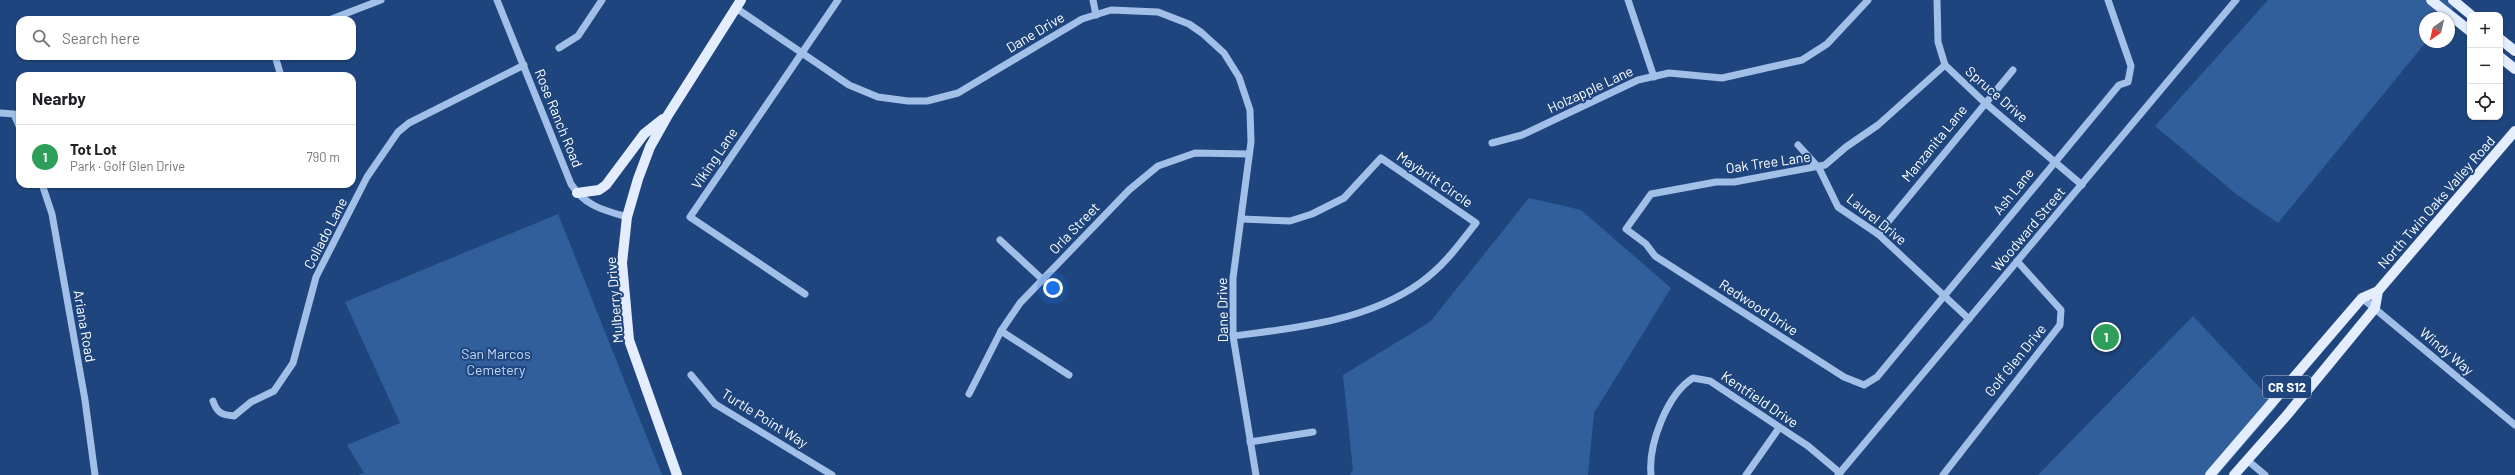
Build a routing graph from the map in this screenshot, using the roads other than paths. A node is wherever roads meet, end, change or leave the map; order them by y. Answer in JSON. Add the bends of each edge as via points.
{"nodes":[{"id":1,"x":381,"y":0,"type":"edge"},
{"id":2,"x":497,"y":0,"type":"edge"},
{"id":3,"x":602,"y":0,"type":"edge"},
{"id":4,"x":838,"y":0,"type":"edge"},
{"id":5,"x":1093,"y":0,"type":"edge"},
{"id":6,"x":1628,"y":0,"type":"edge"},
{"id":7,"x":1868,"y":0,"type":"edge"},
{"id":8,"x":1937,"y":0,"type":"edge"},
{"id":9,"x":2108,"y":0,"type":"edge"},
{"id":10,"x":2236,"y":0,"type":"edge"},
{"id":11,"x":2431,"y":0,"type":"edge"},
{"id":12,"x":2453,"y":0,"type":"edge"},
{"id":13,"x":739,"y":4,"type":"edge"},
{"id":14,"x":2468,"y":12,"type":"edge"},
{"id":15,"x":1096,"y":15,"type":"junction"},
{"id":16,"x":340,"y":16,"type":"edge"},
{"id":17,"x":2467,"y":29,"type":"edge"},
{"id":18,"x":2503,"y":41,"type":"edge"},
{"id":19,"x":559,"y":48,"type":"dead end"},
{"id":20,"x":2515,"y":51,"type":"edge"},
{"id":21,"x":802,"y":52,"type":"junction"},
{"id":22,"x":2503,"y":59,"type":"edge"},
{"id":23,"x":276,"y":60,"type":"edge"},
{"id":24,"x":524,"y":65,"type":"junction"},
{"id":25,"x":1945,"y":65,"type":"junction"},
{"id":26,"x":2515,"y":69,"type":"edge"},
{"id":27,"x":2012,"y":70,"type":"dead end"},
{"id":28,"x":280,"y":72,"type":"edge"},
{"id":29,"x":1654,"y":77,"type":"junction"},
{"id":30,"x":1984,"y":102,"type":"junction"},
{"id":31,"x":0,"y":113,"type":"edge"},
{"id":32,"x":668,"y":115,"type":"junction"},
{"id":33,"x":16,"y":119,"type":"edge"},
{"id":34,"x":2515,"y":131,"type":"edge"},
{"id":35,"x":1492,"y":143,"type":"dead end"},
{"id":36,"x":1798,"y":145,"type":"dead end"},
{"id":37,"x":1249,"y":154,"type":"junction"},
{"id":38,"x":2055,"y":161,"type":"junction"},
{"id":39,"x":1819,"y":168,"type":"junction"},
{"id":40,"x":2082,"y":185,"type":"junction"},
{"id":41,"x":43,"y":188,"type":"edge"},
{"id":42,"x":577,"y":193,"type":"junction"},
{"id":43,"x":627,"y":217,"type":"junction"},
{"id":44,"x":1242,"y":219,"type":"junction"},
{"id":45,"x":1878,"y":234,"type":"junction"},
{"id":46,"x":1000,"y":240,"type":"dead end"},
{"id":47,"x":1646,"y":244,"type":"joint"},
{"id":48,"x":2017,"y":261,"type":"junction"},
{"id":49,"x":1042,"y":279,"type":"junction"},
{"id":50,"x":2378,"y":291,"type":"junction"},
{"id":51,"x":805,"y":294,"type":"dead end"},
{"id":52,"x":1945,"y":296,"type":"junction"},
{"id":53,"x":2362,"y":298,"type":"junction"},
{"id":54,"x":2374,"y":308,"type":"junction"},
{"id":55,"x":1969,"y":319,"type":"junction"},
{"id":56,"x":1001,"y":331,"type":"junction"},
{"id":57,"x":1233,"y":336,"type":"junction"},
{"id":58,"x":691,"y":375,"type":"dead end"},
{"id":59,"x":1069,"y":375,"type":"dead end"},
{"id":60,"x":1864,"y":385,"type":"joint"},
{"id":61,"x":969,"y":394,"type":"dead end"},
{"id":62,"x":212,"y":402,"type":"dead end"},
{"id":63,"x":2515,"y":425,"type":"edge"},
{"id":64,"x":1779,"y":428,"type":"junction"},
{"id":65,"x":1313,"y":432,"type":"dead end"},
{"id":66,"x":1250,"y":442,"type":"junction"},
{"id":67,"x":2247,"y":460,"type":"junction"},
{"id":68,"x":1839,"y":474,"type":"edge"},
{"id":69,"x":95,"y":475,"type":"edge"},
{"id":70,"x":677,"y":475,"type":"edge"},
{"id":71,"x":832,"y":475,"type":"edge"},
{"id":72,"x":1256,"y":475,"type":"edge"},
{"id":73,"x":1651,"y":475,"type":"edge"},
{"id":74,"x":1746,"y":475,"type":"edge"},
{"id":75,"x":1943,"y":475,"type":"edge"},
{"id":76,"x":2210,"y":475,"type":"edge"},
{"id":77,"x":2234,"y":475,"type":"edge"},
{"id":78,"x":2265,"y":475,"type":"edge"}],
"edges":[{"from":1,"to":16,"type":"street"},
{"from":2,"to":24,"type":"street","name":"Rose Ranch Road"},
{"from":3,"to":19,"type":"street","via":[[578,36]]},
{"from":4,"to":21,"type":"street","name":"Viking Lane"},
{"from":5,"to":15,"type":"street"},
{"from":6,"to":29,"type":"street"},
{"from":7,"to":29,"type":"street","name":"Holzapple Lane","via":[[1827,44],[1802,60],[1722,78],[1669,73]]},
{"from":8,"to":25,"type":"street","name":"Spruce Drive","via":[[1938,42]]},
{"from":9,"to":38,"type":"street","name":"Ash Lane","via":[[2132,66],[2128,82],[2119,85]]},
{"from":10,"to":40,"type":"street","name":"Woodward Street"},
{"from":11,"to":17,"type":"main road"},
{"from":12,"to":14,"type":"main road"},
{"from":13,"to":21,"type":"street","name":"Dane Drive"},
{"from":13,"to":32,"type":"main road","name":"Mulberry Drive"},
{"from":15,"to":21,"type":"street","name":"Dane Drive","via":[[1082,19],[958,93],[927,101],[878,97],[849,85]]},
{"from":15,"to":37,"type":"street","name":"Dane Drive","via":[[1111,10],[1158,12],[1189,24],[1202,33],[1224,53],[1239,77],[1250,110]]},
{"from":18,"to":20,"type":"main road"},
{"from":21,"to":51,"type":"street","name":"Viking Lane","via":[[690,217]]},
{"from":22,"to":26,"type":"main road"},
{"from":23,"to":28,"type":"street"},
{"from":24,"to":42,"type":"street","name":"Rose Ranch Road","via":[[571,184]]},
{"from":24,"to":62,"type":"street","name":"Collado Lane","via":[[409,123],[398,132],[367,177],[316,277],[293,363],[274,391],[251,402],[234,416],[223,415]]},
{"from":25,"to":30,"type":"street","name":"Spruce Drive"},
{"from":25,"to":39,"type":"street","name":"Oak Tree Lane","via":[[1878,125]]},
{"from":27,"to":30,"type":"street","name":"Manzanita Lane"},
{"from":29,"to":35,"type":"street","name":"Holzapple Lane","via":[[1638,80],[1522,135]]},
{"from":30,"to":38,"type":"street","name":"Spruce Drive"},
{"from":30,"to":45,"type":"street","name":"Manzanita Lane"},
{"from":31,"to":33,"type":"street","via":[[14,114]]},
{"from":32,"to":42,"type":"main road","via":[[644,134],[606,185],[599,190]]},
{"from":32,"to":43,"type":"main road","name":"Mulberry Drive","via":[[650,147]]},
{"from":34,"to":50,"type":"main road","name":"North Twin Oaks Valley Road","number":"CR S12"},
{"from":36,"to":39,"type":"street","name":"Laurel Drive"},
{"from":37,"to":44,"type":"street","name":"Dane Drive"},
{"from":37,"to":49,"type":"street","name":"Orla Street","via":[[1195,153],[1158,166],[1129,190]]},
{"from":38,"to":40,"type":"street","name":"Spruce Drive"},
{"from":38,"to":52,"type":"street","name":"Ash Lane"},
{"from":39,"to":45,"type":"street","name":"Laurel Drive","via":[[1838,207]]},
{"from":39,"to":47,"type":"street","name":"Oak Tree Lane","via":[[1651,194],[1626,229]]},
{"from":40,"to":48,"type":"street","name":"Woodward Street"},
{"from":41,"to":69,"type":"street","name":"Ariana Road","via":[[52,214],[85,400]]},
{"from":42,"to":43,"type":"street","name":"Rose Ranch Road","via":[[596,208]]},
{"from":43,"to":70,"type":"main road","name":"Mulberry Drive","via":[[622,263],[629,340]]},
{"from":44,"to":57,"type":"street","name":"Dane Drive","via":[[1233,278]]},
{"from":44,"to":57,"type":"street","name":"Maybritt Circle","via":[[1290,221],[1312,214],[1344,198],[1381,158],[1476,223],[1451,256],[1421,283],[1395,299],[1304,326]]},
{"from":45,"to":52,"type":"street","name":"Laurel Drive"},
{"from":46,"to":49,"type":"street"},
{"from":47,"to":60,"type":"street","name":"Redwood Drive","via":[[1655,256],[1844,377]]},
{"from":48,"to":55,"type":"street","name":"Woodward Street"},
{"from":48,"to":75,"type":"street","name":"Golf Glen Drive","via":[[2061,310],[2060,325]]},
{"from":49,"to":56,"type":"street","name":"Orla Street"},
{"from":50,"to":53,"type":"main road","name":"North Twin Oaks Valley Road","number":"CR S12"},
{"from":50,"to":54,"type":"main road","name":"North Twin Oaks Valley Road","number":"CR S12"},
{"from":52,"to":55,"type":"street","name":"Laurel Drive"},
{"from":52,"to":60,"type":"street","name":"Ash Lane","via":[[1877,377]]},
{"from":53,"to":54,"type":"street","name":"Windy Way"},
{"from":53,"to":76,"type":"main road","name":"North Twin Oaks Valley Road","number":"CR S12"},
{"from":54,"to":63,"type":"street","name":"Windy Way"},
{"from":54,"to":67,"type":"main road","name":"North Twin Oaks Valley Road","number":"CR S12"},
{"from":55,"to":68,"type":"street","name":"Woodward Street"},
{"from":56,"to":59,"type":"street"},
{"from":56,"to":61,"type":"street","name":"Orla Street"},
{"from":57,"to":66,"type":"street","name":"Dane Drive"},
{"from":58,"to":71,"type":"street","name":"Turtle Point Way","via":[[715,404]]},
{"from":64,"to":68,"type":"street","name":"Kentfield Drive","via":[[1808,446]]},
{"from":64,"to":73,"type":"street","name":"Kentfield Drive","via":[[1710,381],[1693,378],[1684,384],[1656,431],[1650,459]]},
{"from":64,"to":74,"type":"street"},
{"from":65,"to":66,"type":"street"},
{"from":66,"to":72,"type":"street","name":"Dane Drive"},
{"from":67,"to":77,"type":"main road","name":"North Twin Oaks Valley Road","number":"CR S12"},
{"from":67,"to":78,"type":"street"}]}
